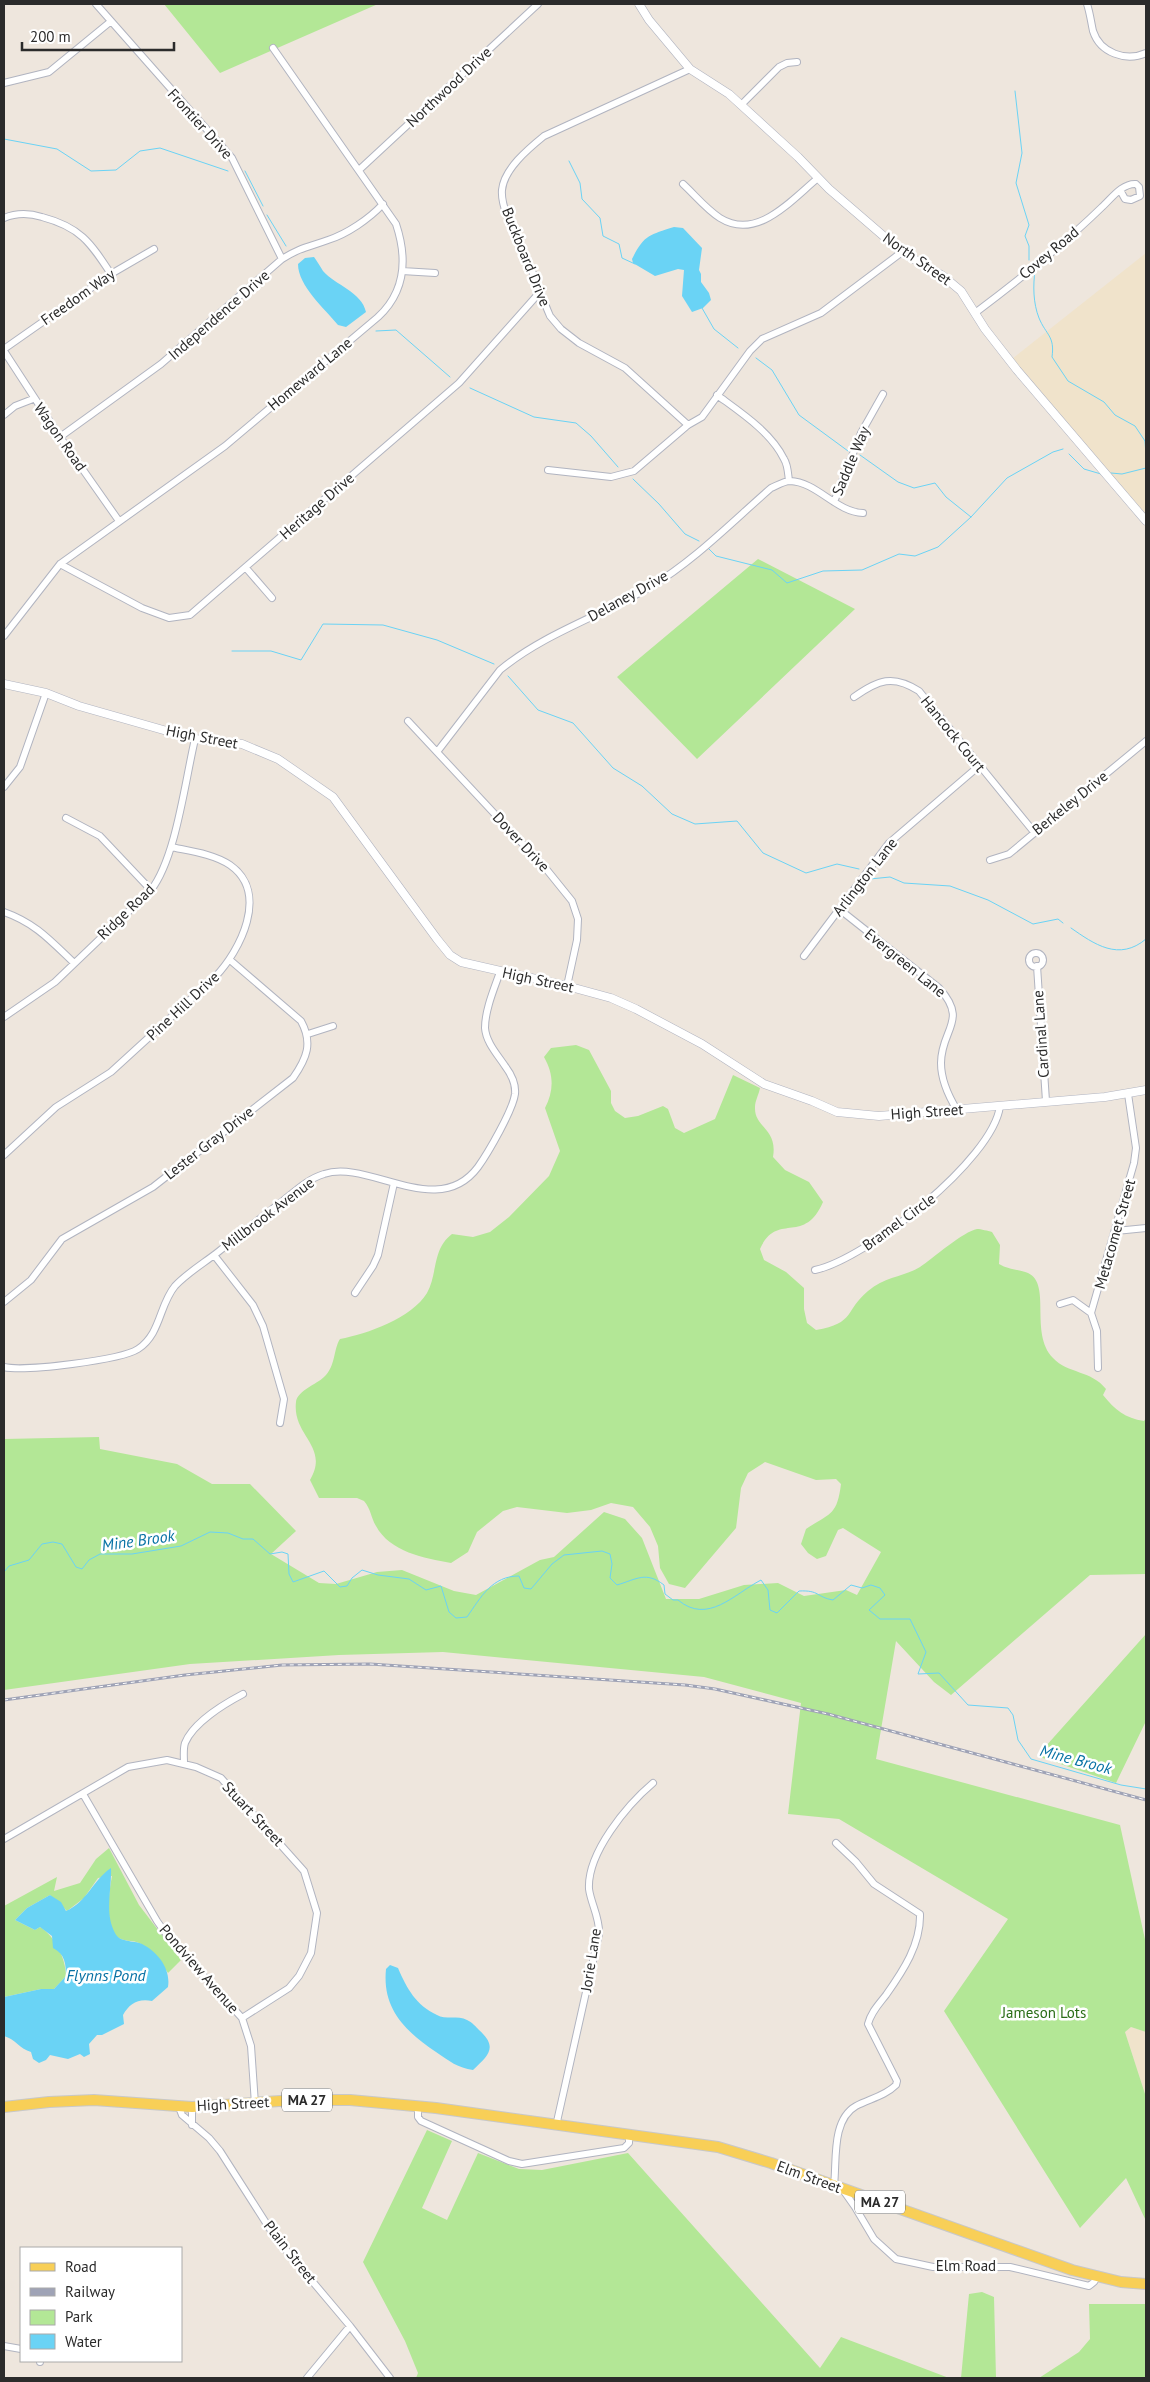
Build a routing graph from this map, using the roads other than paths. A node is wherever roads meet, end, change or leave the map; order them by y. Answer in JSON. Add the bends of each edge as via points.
{"nodes":[{"id":1,"x":96,"y":4,"type":"edge"},
{"id":2,"x":538,"y":4,"type":"edge"},
{"id":3,"x":639,"y":4,"type":"edge"},
{"id":4,"x":1087,"y":4,"type":"edge"},
{"id":5,"x":110,"y":22,"type":"junction"},
{"id":6,"x":273,"y":48,"type":"dead end"},
{"id":7,"x":1146,"y":53,"type":"edge"},
{"id":8,"x":797,"y":62,"type":"dead end"},
{"id":9,"x":690,"y":69,"type":"junction"},
{"id":10,"x":4,"y":83,"type":"edge"},
{"id":11,"x":741,"y":105,"type":"junction"},
{"id":12,"x":359,"y":170,"type":"junction"},
{"id":13,"x":818,"y":178,"type":"junction"},
{"id":14,"x":683,"y":184,"type":"dead end"},
{"id":15,"x":1120,"y":190,"type":"dead end"},
{"id":16,"x":383,"y":204,"type":"junction"},
{"id":17,"x":4,"y":218,"type":"edge"},
{"id":18,"x":154,"y":249,"type":"dead end"},
{"id":19,"x":902,"y":252,"type":"junction"},
{"id":20,"x":282,"y":260,"type":"junction"},
{"id":21,"x":402,"y":271,"type":"junction"},
{"id":22,"x":435,"y":273,"type":"dead end"},
{"id":23,"x":111,"y":274,"type":"junction"},
{"id":24,"x":540,"y":292,"type":"junction"},
{"id":25,"x":976,"y":313,"type":"junction"},
{"id":26,"x":4,"y":350,"type":"edge"},
{"id":27,"x":717,"y":394,"type":"junction"},
{"id":28,"x":883,"y":394,"type":"dead end"},
{"id":29,"x":33,"y":398,"type":"junction"},
{"id":30,"x":4,"y":415,"type":"edge"},
{"id":31,"x":688,"y":426,"type":"junction"},
{"id":32,"x":60,"y":437,"type":"junction"},
{"id":33,"x":548,"y":470,"type":"dead end"},
{"id":34,"x":789,"y":481,"type":"junction"},
{"id":35,"x":834,"y":502,"type":"junction"},
{"id":36,"x":863,"y":513,"type":"dead end"},
{"id":37,"x":119,"y":521,"type":"junction"},
{"id":38,"x":1146,"y":521,"type":"edge"},
{"id":39,"x":60,"y":564,"type":"junction"},
{"id":40,"x":246,"y":568,"type":"junction"},
{"id":41,"x":272,"y":598,"type":"dead end"},
{"id":42,"x":4,"y":636,"type":"edge"},
{"id":43,"x":4,"y":684,"type":"edge"},
{"id":44,"x":46,"y":693,"type":"junction"},
{"id":45,"x":854,"y":697,"type":"dead end"},
{"id":46,"x":408,"y":721,"type":"dead end"},
{"id":47,"x":195,"y":739,"type":"junction"},
{"id":48,"x":1146,"y":741,"type":"edge"},
{"id":49,"x":437,"y":752,"type":"junction"},
{"id":50,"x":979,"y":766,"type":"junction"},
{"id":51,"x":4,"y":787,"type":"edge"},
{"id":52,"x":66,"y":818,"type":"dead end"},
{"id":53,"x":1034,"y":832,"type":"junction"},
{"id":54,"x":171,"y":847,"type":"junction"},
{"id":55,"x":990,"y":860,"type":"dead end"},
{"id":56,"x":151,"y":890,"type":"junction"},
{"id":57,"x":839,"y":909,"type":"junction"},
{"id":58,"x":4,"y":912,"type":"edge"},
{"id":59,"x":804,"y":956,"type":"dead end"},
{"id":60,"x":230,"y":960,"type":"junction"},
{"id":61,"x":74,"y":963,"type":"junction"},
{"id":62,"x":1037,"y":966,"type":"dead end"},
{"id":63,"x":500,"y":972,"type":"junction"},
{"id":64,"x":568,"y":986,"type":"junction"},
{"id":65,"x":4,"y":1017,"type":"edge"},
{"id":66,"x":333,"y":1026,"type":"dead end"},
{"id":67,"x":308,"y":1034,"type":"junction"},
{"id":68,"x":1146,"y":1090,"type":"edge"},
{"id":69,"x":1128,"y":1094,"type":"junction"},
{"id":70,"x":1046,"y":1101,"type":"junction"},
{"id":71,"x":1000,"y":1106,"type":"junction"},
{"id":72,"x":957,"y":1110,"type":"junction"},
{"id":73,"x":4,"y":1155,"type":"edge"},
{"id":74,"x":394,"y":1183,"type":"junction"},
{"id":75,"x":1146,"y":1228,"type":"edge"},
{"id":76,"x":1116,"y":1231,"type":"junction"},
{"id":77,"x":214,"y":1255,"type":"junction"},
{"id":78,"x":815,"y":1270,"type":"dead end"},
{"id":79,"x":355,"y":1293,"type":"dead end"},
{"id":80,"x":4,"y":1302,"type":"edge"},
{"id":81,"x":1060,"y":1304,"type":"dead end"},
{"id":82,"x":1091,"y":1314,"type":"junction"},
{"id":83,"x":4,"y":1367,"type":"edge"},
{"id":84,"x":1098,"y":1368,"type":"dead end"},
{"id":85,"x":280,"y":1423,"type":"dead end"},
{"id":86,"x":243,"y":1694,"type":"dead end"},
{"id":87,"x":184,"y":1763,"type":"junction"},
{"id":88,"x":653,"y":1783,"type":"dead end"},
{"id":89,"x":83,"y":1794,"type":"junction"},
{"id":90,"x":4,"y":1839,"type":"edge"},
{"id":91,"x":836,"y":1843,"type":"dead end"},
{"id":92,"x":242,"y":2018,"type":"junction"},
{"id":93,"x":256,"y":2104,"type":"junction"},
{"id":94,"x":418,"y":2106,"type":"junction"},
{"id":95,"x":4,"y":2107,"type":"edge"},
{"id":96,"x":179,"y":2107,"type":"junction"},
{"id":97,"x":192,"y":2107,"type":"junction"},
{"id":98,"x":192,"y":2125,"type":"junction"},
{"id":99,"x":556,"y":2126,"type":"junction"},
{"id":100,"x":610,"y":2133,"type":"joint"},
{"id":101,"x":629,"y":2135,"type":"junction"},
{"id":102,"x":838,"y":2187,"type":"junction"},
{"id":103,"x":861,"y":2196,"type":"junction"},
{"id":104,"x":855,"y":2207,"type":"junction"},
{"id":105,"x":1097,"y":2277,"type":"junction"},
{"id":106,"x":1146,"y":2284,"type":"edge"},
{"id":107,"x":350,"y":2326,"type":"junction"},
{"id":108,"x":4,"y":2346,"type":"edge"},
{"id":109,"x":20,"y":2348,"type":"edge"},
{"id":110,"x":307,"y":2378,"type":"edge"},
{"id":111,"x":390,"y":2378,"type":"edge"}],
"edges":[{"from":1,"to":5,"type":"street","name":"Frontier Drive"},
{"from":2,"to":12,"type":"street","name":"Northwood Drive"},
{"from":3,"to":9,"type":"street","name":"North Street","via":[[648,20]]},
{"from":4,"to":7,"type":"street","via":[[1094,33],[1112,54],[1139,57]]},
{"from":5,"to":10,"type":"street","via":[[49,72]]},
{"from":5,"to":20,"type":"street","name":"Frontier Drive","via":[[232,158]]},
{"from":6,"to":12,"type":"street","name":"Homeward Lane"},
{"from":8,"to":11,"type":"street","via":[[779,67]]},
{"from":9,"to":11,"type":"street","name":"North Street"},
{"from":9,"to":24,"type":"street","name":"Buckboard Drive","via":[[544,136],[509,173],[502,190],[504,206]]},
{"from":11,"to":13,"type":"street","name":"North Street"},
{"from":12,"to":16,"type":"street","name":"Homeward Lane"},
{"from":13,"to":14,"type":"street","via":[[756,225],[739,227],[720,218]]},
{"from":13,"to":19,"type":"street","name":"North Street"},
{"from":15,"to":25,"type":"street","name":"Covey Road","via":[[1090,219]]},
{"from":16,"to":20,"type":"street","name":"Independence Drive","via":[[339,236],[303,247]]},
{"from":16,"to":21,"type":"street","name":"Homeward Lane","via":[[401,237]]},
{"from":17,"to":23,"type":"street","via":[[21,214],[37,216],[73,228],[92,245]]},
{"from":18,"to":23,"type":"street","name":"Freedom Way"},
{"from":19,"to":25,"type":"street","name":"North Street","via":[[946,278],[961,291]]},
{"from":19,"to":27,"type":"street","via":[[821,313],[762,339]]},
{"from":20,"to":32,"type":"street","name":"Independence Drive","via":[[161,364]]},
{"from":21,"to":22,"type":"street"},
{"from":21,"to":37,"type":"street","name":"Homeward Lane","via":[[394,297],[378,316],[225,446]]},
{"from":23,"to":26,"type":"street","name":"Freedom Way"},
{"from":24,"to":31,"type":"street","name":"Buckboard Drive","via":[[550,316],[561,329],[579,343],[625,368]]},
{"from":24,"to":40,"type":"street","name":"Heritage Drive","via":[[459,383]]},
{"from":25,"to":38,"type":"street","name":"North Street","via":[[1017,370]]},
{"from":26,"to":29,"type":"street","name":"Wagon Road"},
{"from":27,"to":31,"type":"street","via":[[702,417]]},
{"from":27,"to":34,"type":"street","via":[[776,446],[786,464]]},
{"from":28,"to":35,"type":"street","name":"Saddle Way","via":[[861,433]]},
{"from":29,"to":30,"type":"street"},
{"from":29,"to":32,"type":"street","name":"Wagon Road"},
{"from":31,"to":33,"type":"street","via":[[634,471],[622,475],[592,476]]},
{"from":32,"to":37,"type":"street","name":"Wagon Road"},
{"from":34,"to":35,"type":"street","via":[[812,488]]},
{"from":34,"to":49,"type":"street","name":"Delaney Drive","via":[[771,488],[668,576],[623,602],[543,640],[514,659],[500,670]]},
{"from":35,"to":36,"type":"street","via":[[852,512]]},
{"from":37,"to":39,"type":"street","name":"Homeward Lane"},
{"from":39,"to":40,"type":"street","name":"Heritage Drive","via":[[142,608],[169,618],[190,615]]},
{"from":39,"to":42,"type":"street","name":"Homeward Lane"},
{"from":40,"to":41,"type":"street"},
{"from":43,"to":44,"type":"street","name":"High Street"},
{"from":44,"to":47,"type":"street","name":"High Street","via":[[79,706]]},
{"from":44,"to":51,"type":"street","via":[[20,767]]},
{"from":45,"to":50,"type":"street","name":"Hancock Court","via":[[873,684],[897,680],[908,684],[919,691]]},
{"from":46,"to":49,"type":"street","name":"Dover Drive"},
{"from":47,"to":54,"type":"street","name":"Ridge Road"},
{"from":47,"to":63,"type":"street","name":"High Street","via":[[242,744],[278,758],[312,780],[342,807],[450,954],[461,962]]},
{"from":48,"to":53,"type":"street","name":"Berkeley Drive"},
{"from":49,"to":64,"type":"street","name":"Dover Drive","via":[[572,901],[578,919]]},
{"from":50,"to":53,"type":"street","name":"Hancock Court"},
{"from":50,"to":57,"type":"street","name":"Arlington Lane","via":[[889,843]]},
{"from":52,"to":56,"type":"street","via":[[100,836]]},
{"from":53,"to":55,"type":"street","name":"Berkeley Drive","via":[[1009,854]]},
{"from":54,"to":56,"type":"street","name":"Ridge Road","via":[[161,877]]},
{"from":54,"to":60,"type":"street","name":"Pine Hill Drive","via":[[230,865],[244,881],[250,904],[248,916]]},
{"from":56,"to":61,"type":"street","name":"Ridge Road"},
{"from":57,"to":59,"type":"street","name":"Arlington Lane"},
{"from":57,"to":72,"type":"street","name":"Evergreen Lane","via":[[949,998],[954,1015],[941,1064],[948,1096]]},
{"from":58,"to":61,"type":"street","via":[[29,922]]},
{"from":60,"to":67,"type":"street","via":[[293,1013]]},
{"from":60,"to":73,"type":"street","name":"Pine Hill Drive","via":[[117,1067],[56,1107]]},
{"from":61,"to":65,"type":"street","name":"Ridge Road","via":[[55,982]]},
{"from":62,"to":70,"type":"street","name":"Cardinal Lane"},
{"from":63,"to":64,"type":"street","name":"High Street"},
{"from":63,"to":74,"type":"street","name":"Millbrook Avenue","via":[[486,1015],[485,1029],[514,1084],[512,1107],[479,1166],[462,1181],[440,1190]]},
{"from":64,"to":72,"type":"street","name":"High Street","via":[[636,1009],[702,1044],[764,1084],[837,1112],[879,1116]]},
{"from":66,"to":67,"type":"street"},
{"from":67,"to":80,"type":"street","name":"Lester Gray Drive","via":[[308,1053],[293,1078],[154,1187],[62,1239],[31,1280]]},
{"from":68,"to":69,"type":"street","name":"High Street"},
{"from":69,"to":70,"type":"street","name":"High Street"},
{"from":69,"to":76,"type":"street","name":"Metacomet Street","via":[[1136,1148]]},
{"from":70,"to":71,"type":"street","name":"High Street"},
{"from":71,"to":72,"type":"street","name":"High Street"},
{"from":71,"to":78,"type":"street","name":"Bramel Circle","via":[[999,1115],[978,1149],[925,1205],[849,1258]]},
{"from":74,"to":77,"type":"street","name":"Millbrook Avenue","via":[[347,1172],[324,1173],[299,1188]]},
{"from":74,"to":79,"type":"street","via":[[378,1255]]},
{"from":75,"to":76,"type":"street"},
{"from":76,"to":82,"type":"street","name":"Metacomet Street"},
{"from":77,"to":83,"type":"street","name":"Millbrook Avenue","via":[[174,1287],[152,1336],[138,1349],[108,1357]]},
{"from":77,"to":85,"type":"street","via":[[253,1305],[264,1326],[284,1398]]},
{"from":81,"to":82,"type":"street","name":"Metacomet Street","via":[[1073,1300]]},
{"from":82,"to":84,"type":"street","via":[[1097,1331]]},
{"from":86,"to":87,"type":"street","via":[[223,1705],[193,1731],[184,1745]]},
{"from":87,"to":89,"type":"street","name":"Stuart Street","via":[[159,1761],[128,1767]]},
{"from":87,"to":92,"type":"street","name":"Stuart Street","via":[[211,1772],[229,1786],[304,1871],[317,1913],[307,1964],[289,1988]]},
{"from":88,"to":99,"type":"street","name":"Jorie Lane","via":[[614,1828],[599,1850],[590,1873],[589,1890],[599,1934]]},
{"from":89,"to":90,"type":"street","name":"Stuart Street"},
{"from":89,"to":92,"type":"street","name":"Pondview Avenue","via":[[157,1921]]},
{"from":91,"to":102,"type":"street","via":[[874,1884],[920,1914],[917,1938],[906,1964],[873,2011],[868,2024],[897,2081],[896,2085],[856,2106],[842,2121],[837,2141]]},
{"from":92,"to":93,"type":"street","name":"Pondview Avenue","via":[[251,2046]]},
{"from":93,"to":94,"type":"main road","name":"High Street","number":"MA 27","via":[[344,2099]]},
{"from":93,"to":97,"type":"main road","name":"High Street","number":"MA 27"},
{"from":94,"to":99,"type":"main road","name":"High Street","number":"MA 27"},
{"from":94,"to":101,"type":"street","via":[[421,2121],[522,2164],[624,2148],[629,2143]]},
{"from":95,"to":96,"type":"main road","name":"High Street","number":"MA 27","via":[[94,2100],[137,2101]]},
{"from":96,"to":97,"type":"main road","name":"High Street","number":"MA 27"},
{"from":96,"to":98,"type":"street","name":"Plain Street"},
{"from":97,"to":98,"type":"street"},
{"from":98,"to":107,"type":"street","name":"Plain Street","via":[[220,2151],[275,2237]]},
{"from":99,"to":100,"type":"main road","name":"High Street","number":"MA 27"},
{"from":100,"to":101,"type":"main road","name":"Elm Street","number":"MA 27"},
{"from":101,"to":102,"type":"main road","name":"Elm Street","number":"MA 27","via":[[718,2148]]},
{"from":102,"to":103,"type":"main road","name":"Elm Street","number":"MA 27"},
{"from":102,"to":104,"type":"street","name":"Elm Road"},
{"from":103,"to":104,"type":"street"},
{"from":103,"to":105,"type":"main road","name":"Elm Street","number":"MA 27"},
{"from":104,"to":105,"type":"street","name":"Elm Road","via":[[884,2250],[910,2264],[1010,2267],[1088,2286]]},
{"from":105,"to":106,"type":"main road","name":"Elm Street","number":"MA 27"},
{"from":107,"to":110,"type":"street"},
{"from":107,"to":111,"type":"street","name":"Plain Street"},
{"from":108,"to":109,"type":"street"}]}
